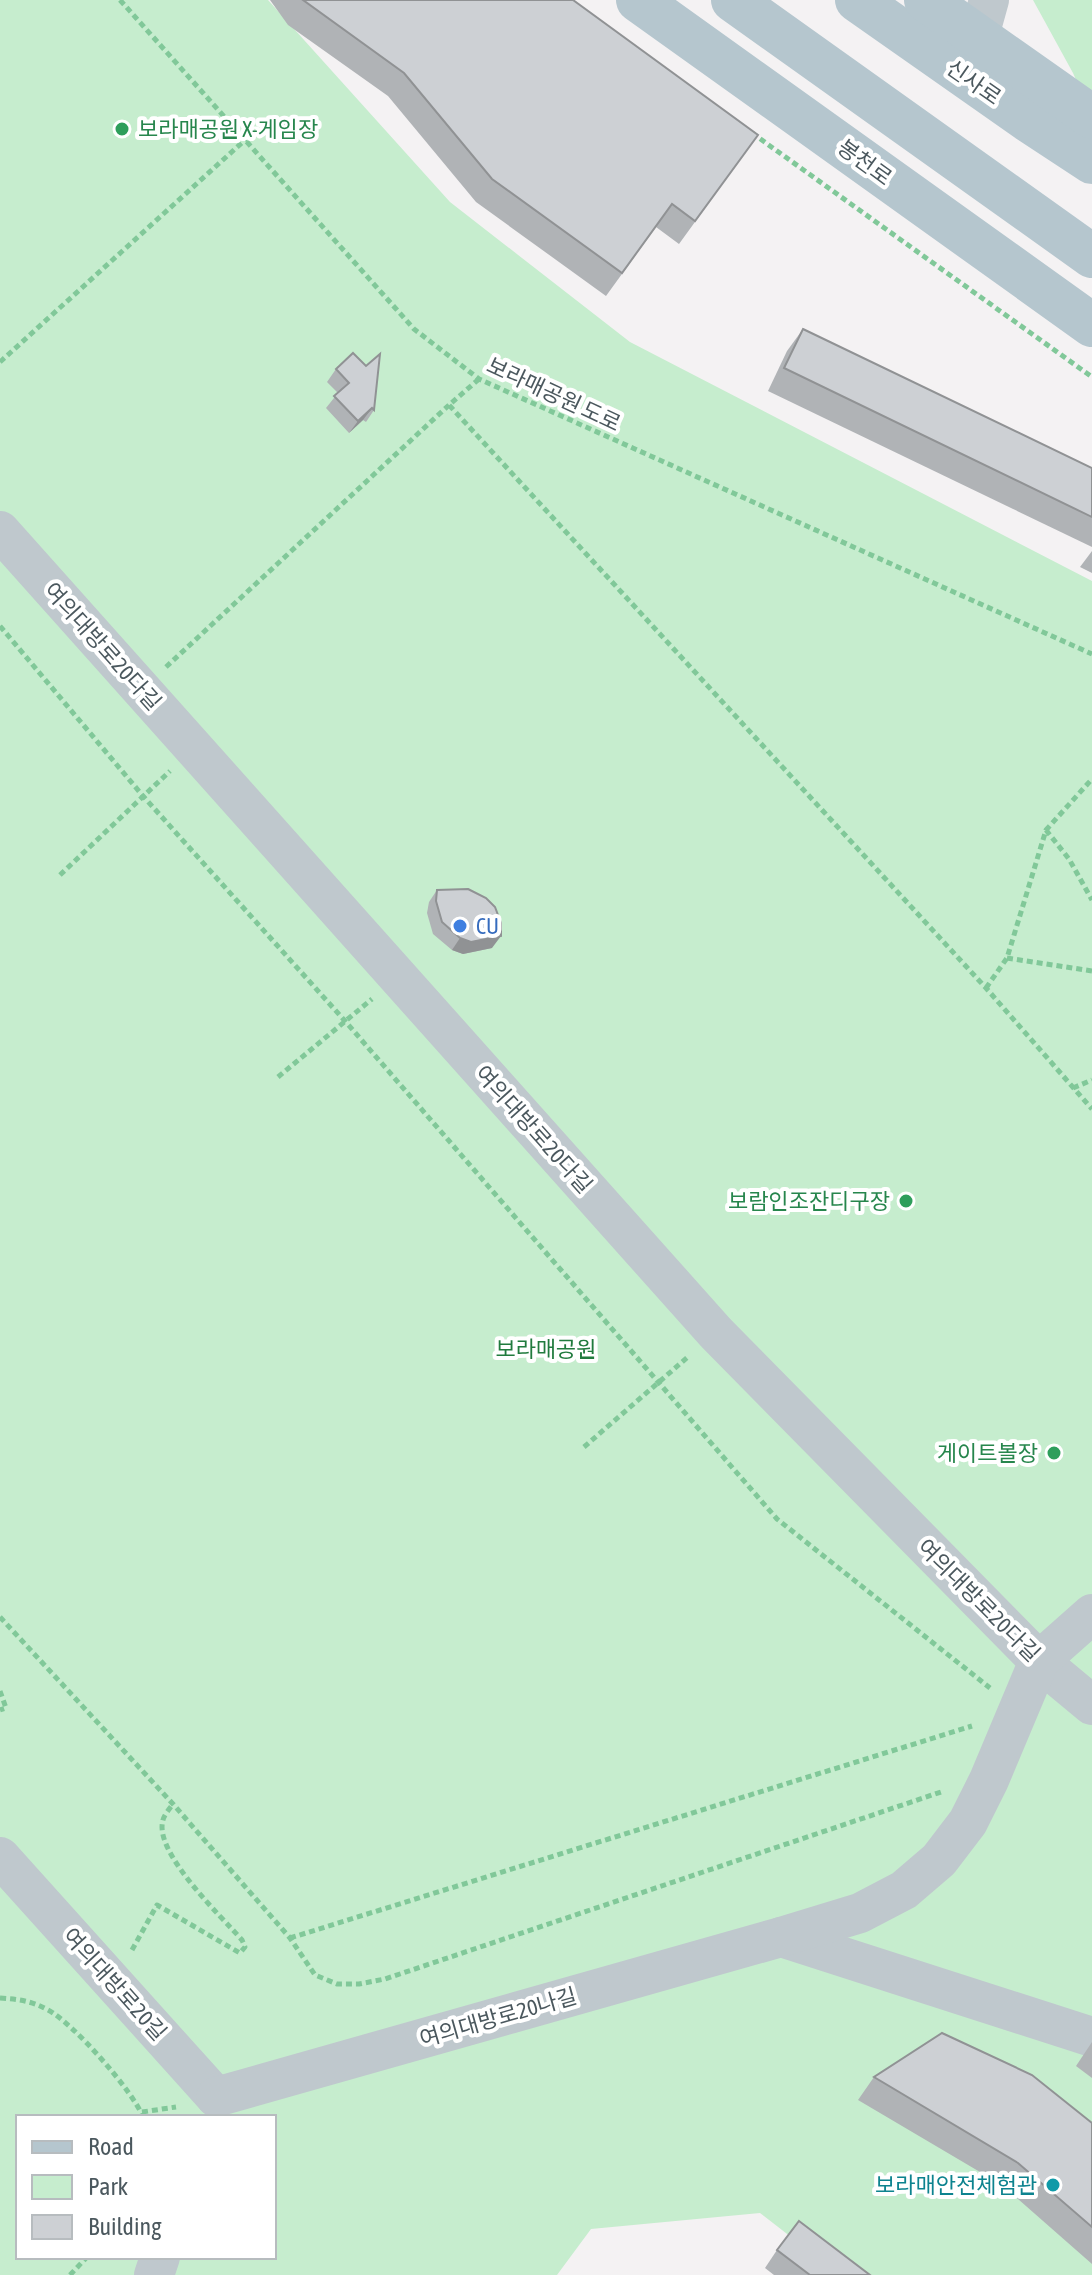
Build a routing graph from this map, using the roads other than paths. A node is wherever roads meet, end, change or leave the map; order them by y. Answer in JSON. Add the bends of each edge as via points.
{"nodes":[{"id":1,"x":638,"y":0,"type":"edge"},
{"id":2,"x":733,"y":0,"type":"edge"},
{"id":3,"x":857,"y":0,"type":"edge"},
{"id":4,"x":926,"y":0,"type":"edge"},
{"id":5,"x":984,"y":18,"type":"edge"},
{"id":6,"x":1039,"y":105,"type":"junction"},
{"id":7,"x":1092,"y":117,"type":"edge"},
{"id":8,"x":1092,"y":162,"type":"edge"},
{"id":9,"x":1092,"y":256,"type":"edge"},
{"id":10,"x":1092,"y":325,"type":"edge"},
{"id":11,"x":0,"y":531,"type":"edge"},
{"id":12,"x":1092,"y":1614,"type":"edge"},
{"id":13,"x":1039,"y":1661,"type":"junction"},
{"id":14,"x":1092,"y":1705,"type":"edge"},
{"id":15,"x":0,"y":1857,"type":"edge"},
{"id":16,"x":781,"y":1937,"type":"junction"},
{"id":17,"x":1092,"y":2037,"type":"edge"},
{"id":18,"x":201,"y":2107,"type":"edge"}],
"edges":[{"from":1,"to":10,"type":"main road","name":"봉천로"},
{"from":2,"to":9,"type":"main road"},
{"from":3,"to":6,"type":"main road","name":"신사로"},
{"from":4,"to":5,"type":"main road","name":"신사로"},
{"from":5,"to":6,"type":"main road","name":"신사로"},
{"from":6,"to":7,"type":"main road","name":"신사로"},
{"from":6,"to":8,"type":"main road","name":"신사로"},
{"from":11,"to":13,"type":"street","name":"여의대방로20다길","via":[[716,1333]]},
{"from":12,"to":13,"type":"street","name":"여의대방로20나길"},
{"from":13,"to":14,"type":"street","name":"여의대방로20다길"},
{"from":13,"to":16,"type":"street","name":"여의대방로20나길","via":[[968,1822],[939,1860],[904,1890],[860,1913]]},
{"from":15,"to":18,"type":"street","name":"여의대방로20길","via":[[106,1974]]},
{"from":16,"to":17,"type":"street"},
{"from":16,"to":18,"type":"street","name":"여의대방로20나길"}]}
